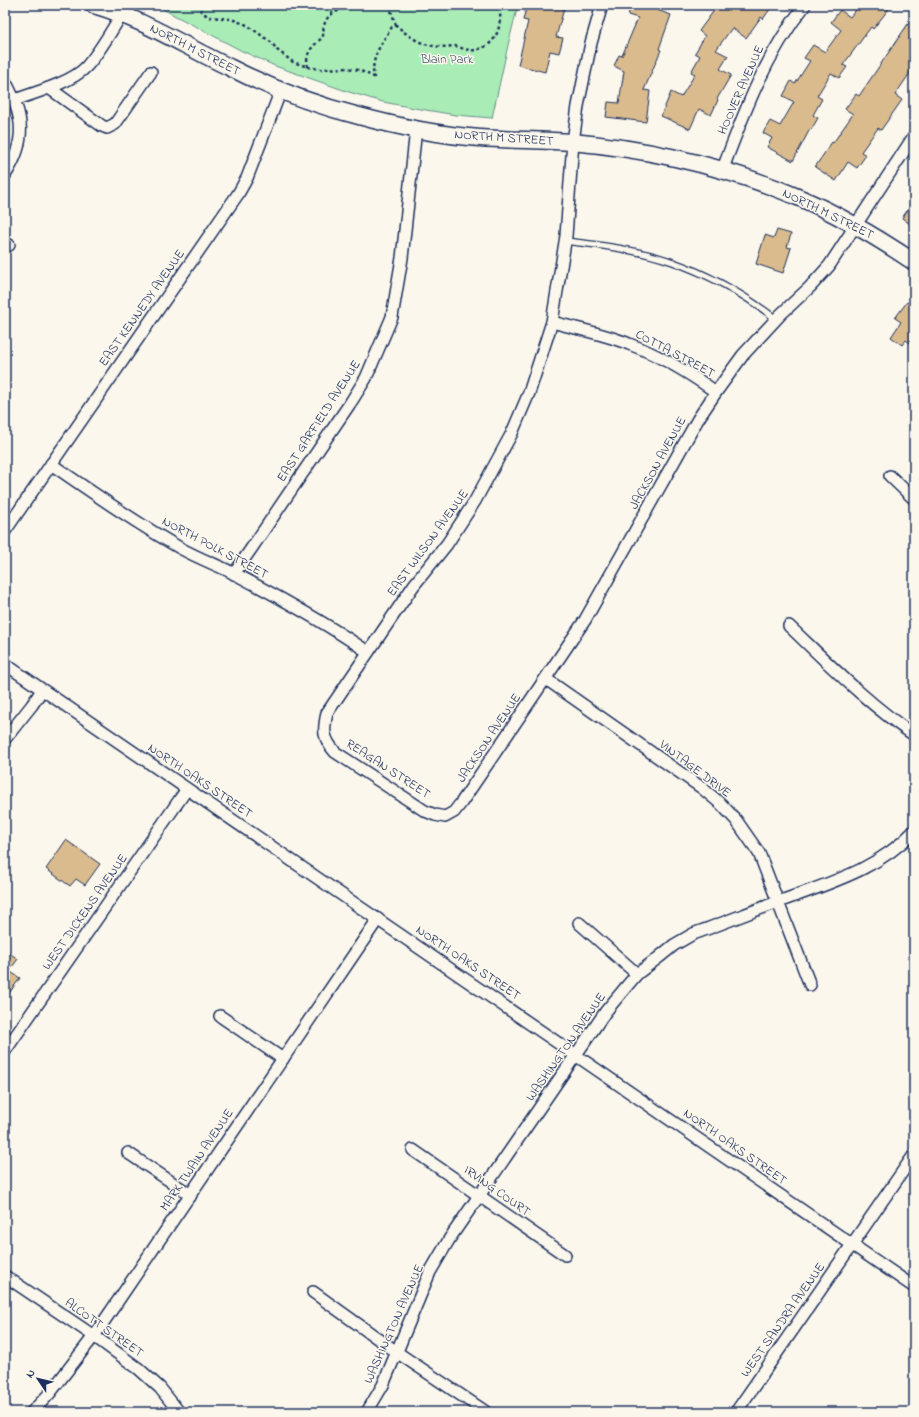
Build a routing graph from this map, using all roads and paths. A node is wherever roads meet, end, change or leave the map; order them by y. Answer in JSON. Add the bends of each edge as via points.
{"nodes":[{"id":1,"x":94,"y":5,"type":"edge"},
{"id":2,"x":196,"y":5,"type":"edge"},
{"id":3,"x":337,"y":5,"type":"edge"},
{"id":4,"x":343,"y":5,"type":"edge"},
{"id":5,"x":354,"y":5,"type":"edge"},
{"id":6,"x":389,"y":5,"type":"edge"},
{"id":7,"x":500,"y":5,"type":"edge"},
{"id":8,"x":602,"y":5,"type":"edge"},
{"id":9,"x":805,"y":5,"type":"edge"},
{"id":10,"x":346,"y":8,"type":"junction"},
{"id":11,"x":122,"y":14,"type":"junction"},
{"id":12,"x":330,"y":16,"type":"junction"},
{"id":13,"x":396,"y":25,"type":"junction"},
{"id":14,"x":308,"y":67,"type":"junction"},
{"id":15,"x":151,"y":72,"type":"dead end"},
{"id":16,"x":5,"y":81,"type":"edge"},
{"id":17,"x":49,"y":88,"type":"junction"},
{"id":18,"x":281,"y":90,"type":"junction"},
{"id":19,"x":14,"y":100,"type":"junction"},
{"id":20,"x":416,"y":129,"type":"junction"},
{"id":21,"x":914,"y":136,"type":"edge"},
{"id":22,"x":572,"y":142,"type":"junction"},
{"id":23,"x":722,"y":170,"type":"junction"},
{"id":24,"x":5,"y":175,"type":"edge"},
{"id":25,"x":856,"y":226,"type":"junction"},
{"id":26,"x":566,"y":241,"type":"junction"},
{"id":27,"x":914,"y":262,"type":"edge"},
{"id":28,"x":776,"y":319,"type":"junction"},
{"id":29,"x":552,"y":322,"type":"junction"},
{"id":30,"x":716,"y":392,"type":"junction"},
{"id":31,"x":51,"y":464,"type":"junction"},
{"id":32,"x":890,"y":476,"type":"dead end"},
{"id":33,"x":914,"y":499,"type":"edge"},
{"id":34,"x":5,"y":531,"type":"edge"},
{"id":35,"x":234,"y":574,"type":"junction"},
{"id":36,"x":789,"y":626,"type":"dead end"},
{"id":37,"x":368,"y":652,"type":"junction"},
{"id":38,"x":5,"y":664,"type":"edge"},
{"id":39,"x":546,"y":679,"type":"junction"},
{"id":40,"x":42,"y":690,"type":"junction"},
{"id":41,"x":324,"y":734,"type":"joint"},
{"id":42,"x":914,"y":735,"type":"edge"},
{"id":43,"x":5,"y":739,"type":"edge"},
{"id":44,"x":187,"y":789,"type":"junction"},
{"id":45,"x":445,"y":817,"type":"joint"},
{"id":46,"x":914,"y":831,"type":"edge"},
{"id":47,"x":779,"y":902,"type":"junction"},
{"id":48,"x":378,"y":919,"type":"junction"},
{"id":49,"x":579,"y":922,"type":"dead end"},
{"id":50,"x":637,"y":974,"type":"junction"},
{"id":51,"x":810,"y":985,"type":"dead end"},
{"id":52,"x":220,"y":1016,"type":"dead end"},
{"id":53,"x":5,"y":1051,"type":"edge"},
{"id":54,"x":577,"y":1055,"type":"junction"},
{"id":55,"x":283,"y":1059,"type":"junction"},
{"id":56,"x":413,"y":1150,"type":"dead end"},
{"id":57,"x":128,"y":1153,"type":"dead end"},
{"id":58,"x":914,"y":1155,"type":"edge"},
{"id":59,"x":190,"y":1195,"type":"junction"},
{"id":60,"x":480,"y":1195,"type":"junction"},
{"id":61,"x":852,"y":1245,"type":"junction"},
{"id":62,"x":566,"y":1255,"type":"dead end"},
{"id":63,"x":5,"y":1276,"type":"edge"},
{"id":64,"x":914,"y":1287,"type":"edge"},
{"id":65,"x":313,"y":1292,"type":"dead end"},
{"id":66,"x":94,"y":1336,"type":"junction"},
{"id":67,"x":398,"y":1352,"type":"junction"},
{"id":68,"x":32,"y":1412,"type":"edge"},
{"id":69,"x":179,"y":1412,"type":"edge"},
{"id":70,"x":367,"y":1412,"type":"edge"},
{"id":71,"x":486,"y":1412,"type":"edge"},
{"id":72,"x":736,"y":1412,"type":"edge"}],
"edges":[{"from":1,"to":11,"type":"street","name":"NORTH M STREET"},
{"from":2,"to":14,"type":"path","via":[[210,16],[247,25],[292,62]]},
{"from":3,"to":12,"type":"path"},
{"from":4,"to":10,"type":"path"},
{"from":5,"to":10,"type":"path"},
{"from":6,"to":13,"type":"path"},
{"from":7,"to":13,"type":"path","via":[[498,32],[491,43],[479,49],[424,44],[408,36]]},
{"from":8,"to":22,"type":"street","name":"EAST WILSON AVENUE","via":[[590,50]]},
{"from":9,"to":23,"type":"street","name":"HOOVER AVENUE","via":[[775,47],[760,76]]},
{"from":10,"to":12,"type":"path"},
{"from":11,"to":17,"type":"street","via":[[87,66],[74,76]]},
{"from":11,"to":18,"type":"street","name":"NORTH M STREET","via":[[228,67]]},
{"from":12,"to":14,"type":"path","via":[[323,26],[323,37],[307,57]]},
{"from":13,"to":14,"type":"path","via":[[392,27],[377,51],[372,70],[374,77],[347,68]]},
{"from":15,"to":17,"type":"street","via":[[115,124],[108,128]]},
{"from":16,"to":19,"type":"street"},
{"from":17,"to":19,"type":"street"},
{"from":18,"to":20,"type":"street","name":"NORTH M STREET","via":[[360,117]]},
{"from":18,"to":31,"type":"street","name":"EAST KENNEDY AVENUE","via":[[247,178],[238,194]]},
{"from":19,"to":24,"type":"street","via":[[20,120],[19,145],[16,158]]},
{"from":20,"to":22,"type":"street","name":"NORTH M STREET","via":[[478,138]]},
{"from":20,"to":35,"type":"street","name":"EAST GARFIELD AVENUE","via":[[402,258],[392,317],[366,378]]},
{"from":21,"to":25,"type":"street","name":"JACKSON AVENUE"},
{"from":22,"to":23,"type":"street","name":"NORTH M STREET","via":[[661,155]]},
{"from":22,"to":26,"type":"street","name":"EAST WILSON AVENUE"},
{"from":23,"to":25,"type":"street","name":"NORTH M STREET","via":[[799,198]]},
{"from":25,"to":27,"type":"street","name":"NORTH M STREET"},
{"from":25,"to":28,"type":"street","name":"JACKSON AVENUE","via":[[829,266]]},
{"from":26,"to":28,"type":"lane","via":[[602,245],[673,262],[712,279],[756,303]]},
{"from":26,"to":29,"type":"street","name":"EAST WILSON AVENUE"},
{"from":28,"to":30,"type":"street","name":"JACKSON AVENUE","via":[[743,355]]},
{"from":29,"to":30,"type":"street","name":"COTTA STREET","via":[[630,344],[696,378]]},
{"from":29,"to":37,"type":"street","name":"EAST WILSON AVENUE","via":[[529,393],[495,468],[447,544],[414,585]]},
{"from":30,"to":39,"type":"street","name":"JACKSON AVENUE","via":[[698,419],[588,614]]},
{"from":31,"to":34,"type":"street","name":"EAST KENNEDY AVENUE"},
{"from":31,"to":35,"type":"street","name":"NORTH POLK STREET","via":[[181,549]]},
{"from":32,"to":33,"type":"street"},
{"from":35,"to":37,"type":"street","name":"NORTH POLK STREET","via":[[323,622]]},
{"from":36,"to":42,"type":"street","via":[[861,693]]},
{"from":37,"to":41,"type":"street","name":"EAST WILSON AVENUE","via":[[327,713]]},
{"from":38,"to":40,"type":"street","name":"NORTH OAKS STREET"},
{"from":39,"to":45,"type":"street","name":"JACKSON AVENUE","via":[[461,803],[454,812]]},
{"from":39,"to":47,"type":"street","name":"VINTAGE DRIVE","via":[[687,777],[721,804],[736,820],[759,853]]},
{"from":40,"to":43,"type":"street"},
{"from":40,"to":44,"type":"street","name":"NORTH OAKS STREET"},
{"from":41,"to":45,"type":"street","name":"REAGAN STREET","via":[[335,752],[425,811]]},
{"from":44,"to":48,"type":"street","name":"NORTH OAKS STREET"},
{"from":44,"to":53,"type":"street","name":"WEST DICKENS AVENUE"},
{"from":46,"to":47,"type":"street","name":"WASHINGTON AVENUE","via":[[876,861],[844,878]]},
{"from":47,"to":50,"type":"street","name":"WASHINGTON AVENUE","via":[[693,934],[674,945]]},
{"from":47,"to":51,"type":"street","name":"VINTAGE DRIVE"},
{"from":48,"to":54,"type":"street","name":"NORTH OAKS STREET"},
{"from":48,"to":55,"type":"street","name":"MARK TWAIN AVENUE"},
{"from":49,"to":50,"type":"street"},
{"from":50,"to":54,"type":"street","name":"WASHINGTON AVENUE","via":[[606,1011]]},
{"from":52,"to":55,"type":"street"},
{"from":54,"to":60,"type":"street","name":"WASHINGTON AVENUE"},
{"from":54,"to":61,"type":"street","name":"NORTH OAKS STREET"},
{"from":55,"to":59,"type":"street","name":"MARK TWAIN AVENUE"},
{"from":56,"to":60,"type":"street","name":"IRVING COURT"},
{"from":57,"to":59,"type":"street"},
{"from":58,"to":61,"type":"street","name":"WEST SANDRA AVENUE"},
{"from":59,"to":66,"type":"street","name":"MARK TWAIN AVENUE"},
{"from":60,"to":62,"type":"street","name":"IRVING COURT"},
{"from":60,"to":67,"type":"street","name":"WASHINGTON AVENUE","via":[[430,1272]]},
{"from":61,"to":64,"type":"street","name":"NORTH OAKS STREET"},
{"from":61,"to":72,"type":"street","name":"WEST SANDRA AVENUE"},
{"from":63,"to":66,"type":"street","name":"ALCOTT STREET"},
{"from":65,"to":67,"type":"street"},
{"from":66,"to":68,"type":"street","name":"MARK TWAIN AVENUE","via":[[70,1369]]},
{"from":66,"to":69,"type":"street","name":"ALCOTT STREET","via":[[145,1374]]},
{"from":67,"to":70,"type":"street","name":"WASHINGTON AVENUE"},
{"from":67,"to":71,"type":"street"}]}
